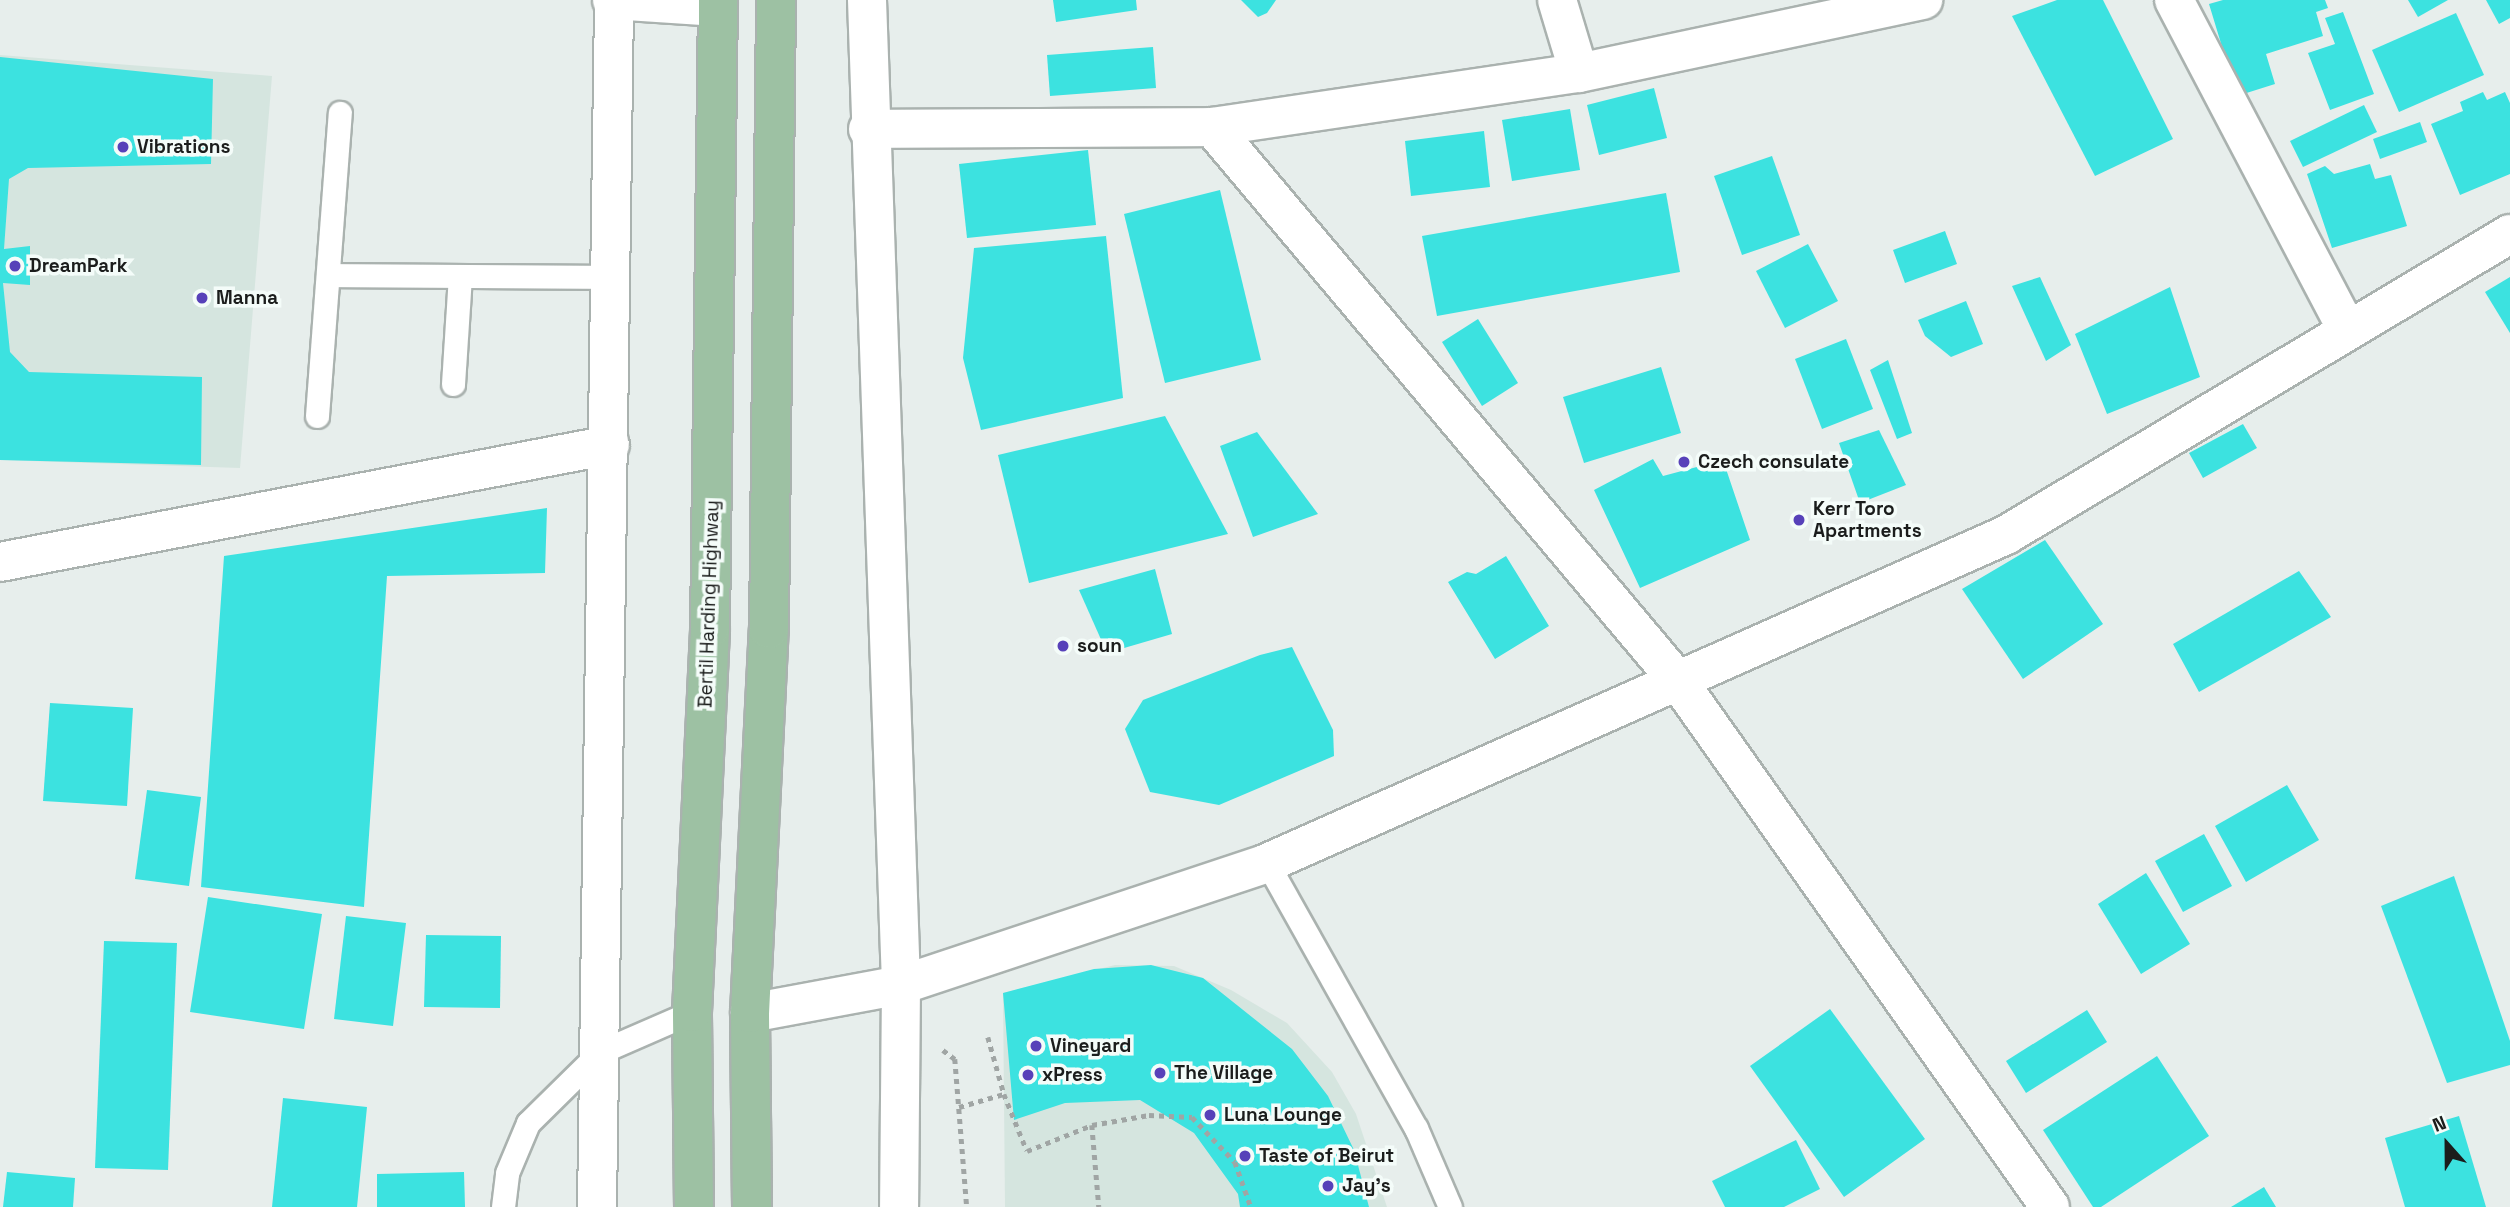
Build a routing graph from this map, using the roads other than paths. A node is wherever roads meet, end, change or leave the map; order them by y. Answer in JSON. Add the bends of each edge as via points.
{"nodes":[{"id":1,"x":613,"y":0,"type":"edge"},
{"id":2,"x":776,"y":0,"type":"edge"},
{"id":3,"x":867,"y":0,"type":"edge"},
{"id":4,"x":1557,"y":0,"type":"edge"},
{"id":5,"x":1923,"y":0,"type":"edge"},
{"id":6,"x":2174,"y":0,"type":"edge"},
{"id":7,"x":718,"y":3,"type":"edge"},
{"id":8,"x":1579,"y":73,"type":"junction"},
{"id":9,"x":340,"y":113,"type":"dead end"},
{"id":10,"x":1212,"y":127,"type":"junction"},
{"id":11,"x":868,"y":129,"type":"junction"},
{"id":12,"x":2510,"y":234,"type":"edge"},
{"id":13,"x":328,"y":275,"type":"junction"},
{"id":14,"x":460,"y":277,"type":"junction"},
{"id":15,"x":610,"y":277,"type":"junction"},
{"id":16,"x":2346,"y":328,"type":"junction"},
{"id":17,"x":453,"y":384,"type":"dead end"},
{"id":18,"x":317,"y":416,"type":"dead end"},
{"id":19,"x":610,"y":445,"type":"junction"},
{"id":20,"x":0,"y":562,"type":"edge"},
{"id":21,"x":1678,"y":681,"type":"junction"},
{"id":22,"x":1267,"y":863,"type":"junction"},
{"id":23,"x":901,"y":985,"type":"junction"},
{"id":24,"x":692,"y":1012,"type":"junction"},
{"id":25,"x":750,"y":1013,"type":"junction"},
{"id":26,"x":600,"y":1052,"type":"junction"},
{"id":27,"x":503,"y":1207,"type":"edge"},
{"id":28,"x":597,"y":1207,"type":"edge"},
{"id":29,"x":694,"y":1207,"type":"edge"},
{"id":30,"x":752,"y":1207,"type":"edge"},
{"id":31,"x":898,"y":1207,"type":"edge"},
{"id":32,"x":1450,"y":1207,"type":"edge"},
{"id":33,"x":2050,"y":1207,"type":"edge"}],
"edges":[{"from":1,"to":7,"type":"street"},
{"from":1,"to":15,"type":"street"},
{"from":2,"to":25,"type":"main road","via":[[769,629]]},
{"from":3,"to":11,"type":"street"},
{"from":4,"to":8,"type":"street"},
{"from":5,"to":8,"type":"street"},
{"from":6,"to":16,"type":"street"},
{"from":7,"to":24,"type":"main road","name":"Bertil Harding Highway","via":[[710,628]]},
{"from":8,"to":10,"type":"street"},
{"from":9,"to":13,"type":"lane"},
{"from":10,"to":11,"type":"street"},
{"from":10,"to":21,"type":"street"},
{"from":11,"to":23,"type":"street"},
{"from":12,"to":16,"type":"street"},
{"from":13,"to":14,"type":"lane"},
{"from":13,"to":18,"type":"lane"},
{"from":14,"to":15,"type":"lane"},
{"from":14,"to":17,"type":"lane"},
{"from":15,"to":19,"type":"street"},
{"from":16,"to":21,"type":"street","via":[[2006,535]]},
{"from":19,"to":20,"type":"street"},
{"from":19,"to":26,"type":"street"},
{"from":21,"to":22,"type":"street"},
{"from":21,"to":33,"type":"street"},
{"from":22,"to":23,"type":"street"},
{"from":22,"to":32,"type":"lane","via":[[1416,1128]]},
{"from":23,"to":25,"type":"street"},
{"from":23,"to":31,"type":"street"},
{"from":24,"to":26,"type":"lane"},
{"from":24,"to":29,"type":"main road","name":"Bertil Harding Highway"},
{"from":25,"to":30,"type":"main road"},
{"from":26,"to":27,"type":"lane","via":[[528,1123],[507,1173]]},
{"from":26,"to":28,"type":"street"}]}
